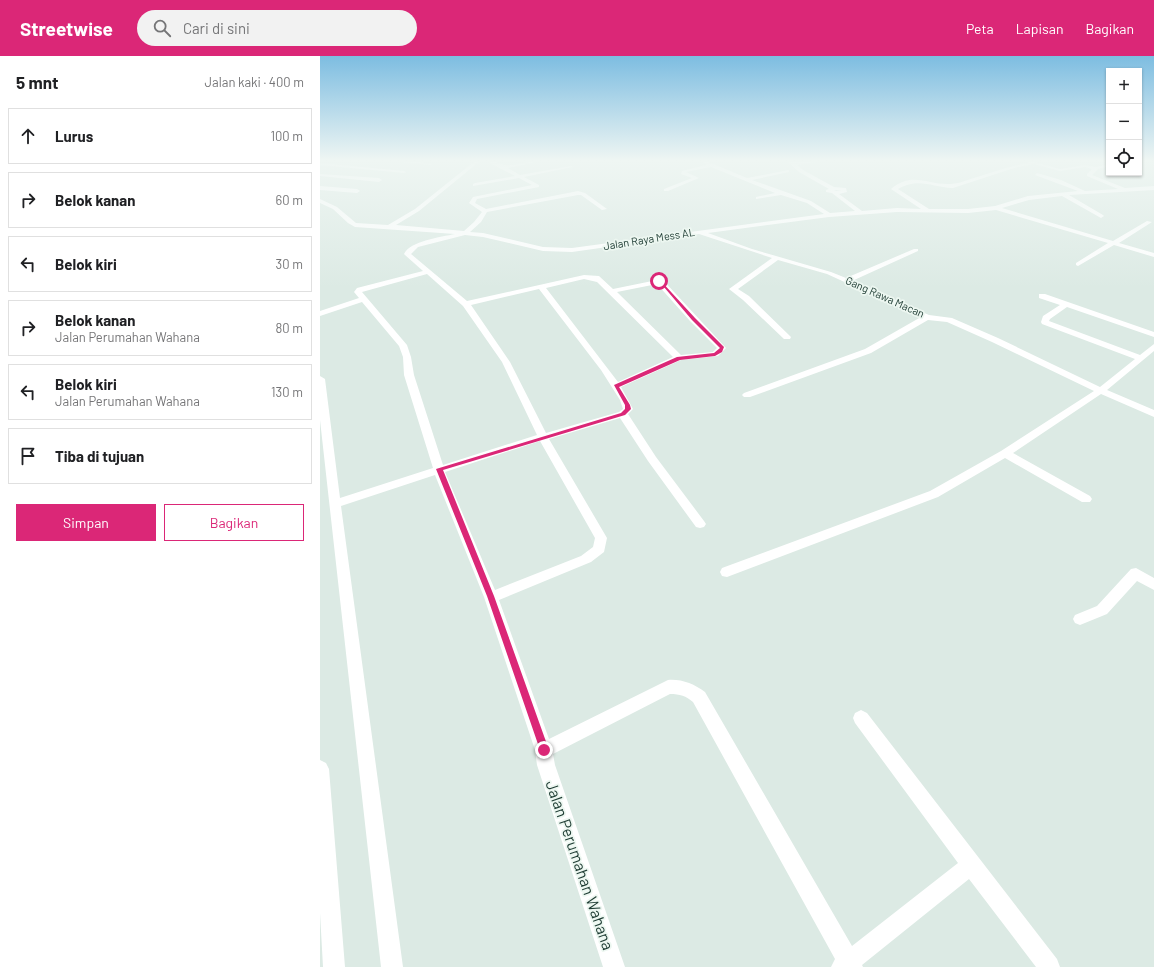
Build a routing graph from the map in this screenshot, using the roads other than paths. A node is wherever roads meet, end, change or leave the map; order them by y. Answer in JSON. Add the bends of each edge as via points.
{"nodes":[{"id":1,"x":327,"y":204,"type":"edge"},
{"id":2,"x":425,"y":204,"type":"edge"},
{"id":3,"x":473,"y":204,"type":"edge"},
{"id":4,"x":522,"y":204,"type":"edge"},
{"id":5,"x":596,"y":204,"type":"edge"},
{"id":6,"x":811,"y":204,"type":"edge"},
{"id":7,"x":849,"y":204,"type":"edge"},
{"id":8,"x":917,"y":204,"type":"edge"},
{"id":9,"x":1010,"y":204,"type":"edge"},
{"id":10,"x":1079,"y":204,"type":"edge"},
{"id":11,"x":996,"y":208,"type":"junction"},
{"id":12,"x":604,"y":209,"type":"dead end"},
{"id":13,"x":927,"y":210,"type":"junction"},
{"id":14,"x":485,"y":211,"type":"junction"},
{"id":15,"x":862,"y":213,"type":"junction"},
{"id":16,"x":829,"y":215,"type":"junction"},
{"id":17,"x":1101,"y":216,"type":"dead end"},
{"id":18,"x":1149,"y":222,"type":"dead end"},
{"id":19,"x":390,"y":228,"type":"junction"},
{"id":20,"x":698,"y":232,"type":"junction"},
{"id":21,"x":465,"y":233,"type":"junction"},
{"id":22,"x":1114,"y":244,"type":"junction"},
{"id":23,"x":916,"y":250,"type":"dead end"},
{"id":24,"x":1154,"y":255,"type":"edge"},
{"id":25,"x":778,"y":257,"type":"junction"},
{"id":26,"x":1078,"y":264,"type":"dead end"},
{"id":27,"x":427,"y":272,"type":"junction"},
{"id":28,"x":846,"y":280,"type":"junction"},
{"id":29,"x":541,"y":287,"type":"junction"},
{"id":30,"x":612,"y":291,"type":"junction"},
{"id":31,"x":1042,"y":296,"type":"dead end"},
{"id":32,"x":364,"y":299,"type":"junction"},
{"id":33,"x":466,"y":304,"type":"junction"},
{"id":34,"x":1066,"y":304,"type":"junction"},
{"id":35,"x":320,"y":314,"type":"edge"},
{"id":36,"x":927,"y":317,"type":"junction"},
{"id":37,"x":1154,"y":335,"type":"edge"},
{"id":38,"x":787,"y":337,"type":"dead end"},
{"id":39,"x":1154,"y":347,"type":"edge"},
{"id":40,"x":679,"y":358,"type":"junction"},
{"id":41,"x":1141,"y":358,"type":"junction"},
{"id":42,"x":320,"y":379,"type":"edge"},
{"id":43,"x":616,"y":386,"type":"junction"},
{"id":44,"x":1100,"y":391,"type":"junction"},
{"id":45,"x":747,"y":395,"type":"dead end"},
{"id":46,"x":623,"y":414,"type":"junction"},
{"id":47,"x":1154,"y":414,"type":"edge"},
{"id":48,"x":542,"y":437,"type":"junction"},
{"id":49,"x":1005,"y":453,"type":"junction"},
{"id":50,"x":439,"y":469,"type":"junction"},
{"id":51,"x":1086,"y":499,"type":"dead end"},
{"id":52,"x":336,"y":501,"type":"junction"},
{"id":53,"x":700,"y":524,"type":"dead end"},
{"id":54,"x":726,"y":572,"type":"dead end"},
{"id":55,"x":1154,"y":585,"type":"edge"},
{"id":56,"x":491,"y":597,"type":"junction"},
{"id":57,"x":1080,"y":619,"type":"dead end"},
{"id":58,"x":861,"y":718,"type":"dead end"},
{"id":59,"x":544,"y":750,"type":"junction"},
{"id":60,"x":320,"y":769,"type":"edge"},
{"id":61,"x":971,"y":865,"type":"junction"},
{"id":62,"x":848,"y":965,"type":"edge"},
{"id":63,"x":334,"y":967,"type":"edge"},
{"id":64,"x":392,"y":967,"type":"edge"},
{"id":65,"x":614,"y":967,"type":"edge"},
{"id":66,"x":1049,"y":967,"type":"edge"}],
"edges":[{"from":1,"to":19,"type":"street","name":"Jalan Raya Mess AL","via":[[342,214],[349,223]]},
{"from":2,"to":19,"type":"street"},
{"from":3,"to":14,"type":"street"},
{"from":4,"to":14,"type":"street"},
{"from":5,"to":12,"type":"street"},
{"from":6,"to":16,"type":"street"},
{"from":7,"to":15,"type":"street"},
{"from":8,"to":13,"type":"street"},
{"from":9,"to":11,"type":"street","name":"Jalan Raya Mess AL"},
{"from":10,"to":17,"type":"street"},
{"from":11,"to":13,"type":"street","name":"Jalan Raya Mess AL","via":[[968,211]]},
{"from":11,"to":22,"type":"street"},
{"from":13,"to":15,"type":"street","name":"Jalan Raya Mess AL"},
{"from":14,"to":21,"type":"street","via":[[481,220]]},
{"from":15,"to":16,"type":"street","name":"Jalan Raya Mess AL"},
{"from":16,"to":20,"type":"street","name":"Jalan Raya Mess AL"},
{"from":18,"to":22,"type":"street"},
{"from":19,"to":21,"type":"street","name":"Jalan Raya Mess AL"},
{"from":20,"to":21,"type":"street","name":"Jalan Raya Mess AL","via":[[572,250],[543,249]]},
{"from":20,"to":25,"type":"street","name":"Gang Rawa Macan"},
{"from":21,"to":27,"type":"street","via":[[409,250],[407,254]]},
{"from":22,"to":24,"type":"street"},
{"from":22,"to":26,"type":"street"},
{"from":23,"to":28,"type":"street"},
{"from":25,"to":28,"type":"street","name":"Gang Rawa Macan"},
{"from":25,"to":38,"type":"street","via":[[733,289]]},
{"from":27,"to":32,"type":"street","via":[[360,290],[358,292]]},
{"from":27,"to":33,"type":"street"},
{"from":28,"to":36,"type":"street","name":"Gang Rawa Macan"},
{"from":29,"to":30,"type":"street","via":[[590,277],[600,280]]},
{"from":29,"to":33,"type":"street"},
{"from":29,"to":43,"type":"street"},
{"from":30,"to":40,"type":"street"},
{"from":30,"to":40,"type":"street","via":[[659,281],[722,348],[715,354]]},
{"from":31,"to":34,"type":"street"},
{"from":32,"to":35,"type":"street"},
{"from":32,"to":50,"type":"street","name":"Jalan Perumahan Wahana","via":[[403,345],[408,357],[409,375]]},
{"from":33,"to":48,"type":"street","via":[[506,362]]},
{"from":34,"to":37,"type":"street"},
{"from":34,"to":41,"type":"street","via":[[1046,318],[1045,322]]},
{"from":36,"to":44,"type":"street","name":"Gang Rawa Macan","via":[[949,320]]},
{"from":36,"to":45,"type":"street","via":[[868,351]]},
{"from":39,"to":41,"type":"street"},
{"from":40,"to":43,"type":"street"},
{"from":41,"to":44,"type":"street"},
{"from":42,"to":52,"type":"street"},
{"from":43,"to":46,"type":"street","via":[[628,405]]},
{"from":44,"to":47,"type":"street","name":"Gang Rawa Macan"},
{"from":44,"to":49,"type":"street"},
{"from":46,"to":48,"type":"street"},
{"from":46,"to":53,"type":"street","via":[[652,459]]},
{"from":48,"to":50,"type":"street"},
{"from":48,"to":56,"type":"street","via":[[601,538],[599,549],[586,559]]},
{"from":49,"to":51,"type":"street"},
{"from":49,"to":54,"type":"street","via":[[934,494]]},
{"from":50,"to":52,"type":"street","via":[[340,502]]},
{"from":50,"to":56,"type":"street","name":"Jalan Perumahan Wahana"},
{"from":52,"to":64,"type":"street"},
{"from":55,"to":57,"type":"street","via":[[1136,573],[1102,610]]},
{"from":56,"to":59,"type":"street","name":"Jalan Perumahan Wahana"},
{"from":58,"to":61,"type":"street"},
{"from":59,"to":62,"type":"street","via":[[668,687],[693,691],[699,697]]},
{"from":59,"to":65,"type":"street","name":"Jalan Perumahan Wahana","via":[[546,765]]},
{"from":60,"to":63,"type":"street"},
{"from":61,"to":62,"type":"street"},
{"from":61,"to":66,"type":"street"}]}
